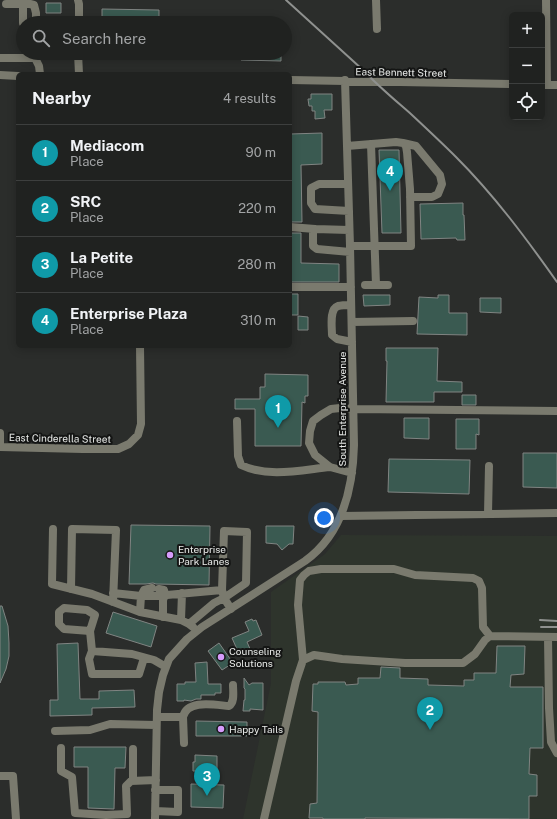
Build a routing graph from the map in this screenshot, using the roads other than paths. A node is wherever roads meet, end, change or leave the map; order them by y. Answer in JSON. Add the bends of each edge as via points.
{"nodes":[{"id":1,"x":78,"y":0,"type":"edge"},
{"id":2,"x":376,"y":0,"type":"edge"},
{"id":3,"x":546,"y":0,"type":"edge"},
{"id":4,"x":6,"y":4,"type":"dead end"},
{"id":5,"x":23,"y":4,"type":"junction"},
{"id":6,"x":23,"y":16,"type":"edge"},
{"id":7,"x":36,"y":16,"type":"edge"},
{"id":8,"x":79,"y":16,"type":"edge"},
{"id":9,"x":377,"y":29,"type":"dead end"},
{"id":10,"x":16,"y":57,"type":"edge"},
{"id":11,"x":0,"y":58,"type":"edge"},
{"id":12,"x":37,"y":60,"type":"edge"},
{"id":13,"x":78,"y":60,"type":"edge"},
{"id":14,"x":40,"y":72,"type":"edge"},
{"id":15,"x":79,"y":72,"type":"edge"},
{"id":16,"x":0,"y":75,"type":"edge"},
{"id":17,"x":16,"y":76,"type":"edge"},
{"id":18,"x":292,"y":80,"type":"edge"},
{"id":19,"x":345,"y":80,"type":"junction"},
{"id":20,"x":509,"y":84,"type":"edge"},
{"id":21,"x":545,"y":85,"type":"edge"},
{"id":22,"x":557,"y":85,"type":"edge"},
{"id":23,"x":403,"y":143,"type":"junction"},
{"id":24,"x":371,"y":144,"type":"junction"},
{"id":25,"x":347,"y":146,"type":"junction"},
{"id":26,"x":348,"y":184,"type":"junction"},
{"id":27,"x":410,"y":196,"type":"junction"},
{"id":28,"x":349,"y":211,"type":"junction"},
{"id":29,"x":292,"y":227,"type":"edge"},
{"id":30,"x":315,"y":229,"type":"junction"},
{"id":31,"x":350,"y":230,"type":"junction"},
{"id":32,"x":374,"y":246,"type":"junction"},
{"id":33,"x":350,"y":249,"type":"junction"},
{"id":34,"x":365,"y":285,"type":"dead end"},
{"id":35,"x":376,"y":285,"type":"junction"},
{"id":36,"x":388,"y":285,"type":"dead end"},
{"id":37,"x":292,"y":287,"type":"edge"},
{"id":38,"x":351,"y":287,"type":"junction"},
{"id":39,"x":351,"y":305,"type":"junction"},
{"id":40,"x":352,"y":322,"type":"junction"},
{"id":41,"x":413,"y":322,"type":"dead end"},
{"id":42,"x":352,"y":342,"type":"junction"},
{"id":43,"x":140,"y":348,"type":"edge"},
{"id":44,"x":354,"y":410,"type":"junction"},
{"id":45,"x":557,"y":411,"type":"edge"},
{"id":46,"x":237,"y":421,"type":"dead end"},
{"id":47,"x":0,"y":433,"type":"edge"},
{"id":48,"x":0,"y":447,"type":"edge"},
{"id":49,"x":489,"y":466,"type":"dead end"},
{"id":50,"x":330,"y":467,"type":"junction"},
{"id":51,"x":352,"y":473,"type":"junction"},
{"id":52,"x":557,"y":513,"type":"edge"},
{"id":53,"x":488,"y":514,"type":"junction"},
{"id":54,"x":341,"y":516,"type":"junction"},
{"id":55,"x":53,"y":529,"type":"dead end"},
{"id":56,"x":71,"y":589,"type":"junction"},
{"id":57,"x":182,"y":593,"type":"junction"},
{"id":58,"x":223,"y":594,"type":"junction"},
{"id":59,"x":165,"y":595,"type":"junction"},
{"id":60,"x":141,"y":596,"type":"junction"},
{"id":61,"x":113,"y":598,"type":"junction"},
{"id":62,"x":231,"y":608,"type":"junction"},
{"id":63,"x":140,"y":612,"type":"junction"},
{"id":64,"x":163,"y":617,"type":"junction"},
{"id":65,"x":185,"y":622,"type":"junction"},
{"id":66,"x":90,"y":631,"type":"junction"},
{"id":67,"x":196,"y":631,"type":"junction"},
{"id":68,"x":490,"y":636,"type":"junction"},
{"id":69,"x":548,"y":637,"type":"junction"},
{"id":70,"x":557,"y":637,"type":"edge"},
{"id":71,"x":92,"y":651,"type":"junction"},
{"id":72,"x":144,"y":658,"type":"junction"},
{"id":73,"x":303,"y":660,"type":"junction"},
{"id":74,"x":166,"y":667,"type":"junction"},
{"id":75,"x":233,"y":685,"type":"dead end"},
{"id":76,"x":183,"y":717,"type":"junction"},
{"id":77,"x":156,"y":721,"type":"junction"},
{"id":78,"x":55,"y":731,"type":"dead end"},
{"id":79,"x":184,"y":743,"type":"dead end"},
{"id":80,"x":61,"y":748,"type":"dead end"},
{"id":81,"x":133,"y":749,"type":"dead end"},
{"id":82,"x":557,"y":753,"type":"edge"},
{"id":83,"x":0,"y":776,"type":"edge"},
{"id":84,"x":156,"y":780,"type":"junction"},
{"id":85,"x":133,"y":781,"type":"junction"},
{"id":86,"x":155,"y":790,"type":"junction"},
{"id":87,"x":155,"y":815,"type":"edge"},
{"id":88,"x":16,"y":819,"type":"edge"},
{"id":89,"x":264,"y":819,"type":"edge"}],
"edges":[{"from":1,"to":8,"type":"street"},
{"from":2,"to":9,"type":"street"},
{"from":3,"to":21,"type":"street"},
{"from":4,"to":5,"type":"street"},
{"from":5,"to":6,"type":"street"},
{"from":5,"to":7,"type":"street","via":[[34,5]]},
{"from":10,"to":11,"type":"street"},
{"from":12,"to":14,"type":"street"},
{"from":13,"to":15,"type":"street"},
{"from":16,"to":17,"type":"street"},
{"from":18,"to":19,"type":"street","name":"East Bennett Street"},
{"from":19,"to":20,"type":"street","name":"East Bennett Street"},
{"from":19,"to":25,"type":"street","name":"South Enterprise Avenue"},
{"from":21,"to":22,"type":"street"},
{"from":23,"to":24,"type":"street"},
{"from":23,"to":27,"type":"street","via":[[407,152]]},
{"from":23,"to":27,"type":"street","via":[[416,146],[440,175],[442,184],[438,194],[432,197]]},
{"from":24,"to":25,"type":"street"},
{"from":24,"to":32,"type":"street"},
{"from":25,"to":26,"type":"street","name":"South Enterprise Avenue"},
{"from":26,"to":28,"type":"street","name":"South Enterprise Avenue"},
{"from":26,"to":28,"type":"street","via":[[319,184],[311,188],[311,203],[315,209]]},
{"from":27,"to":32,"type":"street","via":[[411,246]]},
{"from":28,"to":31,"type":"street","name":"South Enterprise Avenue"},
{"from":29,"to":30,"type":"street"},
{"from":30,"to":31,"type":"street"},
{"from":30,"to":33,"type":"street","via":[[313,246],[317,249]]},
{"from":31,"to":33,"type":"street","name":"South Enterprise Avenue"},
{"from":32,"to":33,"type":"street"},
{"from":32,"to":35,"type":"street"},
{"from":33,"to":38,"type":"street","name":"South Enterprise Avenue"},
{"from":34,"to":35,"type":"street"},
{"from":35,"to":36,"type":"street"},
{"from":37,"to":38,"type":"street"},
{"from":38,"to":39,"type":"street","name":"South Enterprise Avenue"},
{"from":39,"to":40,"type":"street","name":"South Enterprise Avenue"},
{"from":39,"to":42,"type":"street","via":[[338,306],[331,315],[332,334],[337,339]]},
{"from":40,"to":41,"type":"street"},
{"from":40,"to":42,"type":"street","name":"South Enterprise Avenue"},
{"from":42,"to":44,"type":"street","name":"South Enterprise Avenue"},
{"from":43,"to":48,"type":"street","name":"East Cinderella Street","via":[[141,424],[138,435],[129,444],[118,449]]},
{"from":44,"to":45,"type":"street"},
{"from":44,"to":50,"type":"street","via":[[331,409],[313,421],[309,443],[315,455]]},
{"from":44,"to":51,"type":"street","name":"South Enterprise Avenue"},
{"from":46,"to":50,"type":"street","via":[[238,456],[241,465],[250,469],[278,473]]},
{"from":47,"to":48,"type":"street"},
{"from":49,"to":53,"type":"street"},
{"from":50,"to":51,"type":"street"},
{"from":51,"to":54,"type":"street","name":"South Enterprise Avenue"},
{"from":52,"to":53,"type":"street"},
{"from":53,"to":54,"type":"street"},
{"from":54,"to":62,"type":"street","name":"South Enterprise Avenue","via":[[329,539],[312,557]]},
{"from":55,"to":56,"type":"street","via":[[52,584]]},
{"from":56,"to":61,"type":"street"},
{"from":56,"to":61,"type":"street","via":[[72,529],[116,530]]},
{"from":57,"to":58,"type":"street"},
{"from":57,"to":59,"type":"street"},
{"from":57,"to":65,"type":"street"},
{"from":58,"to":58,"type":"street","via":[[246,583],[247,532],[224,531]]},
{"from":58,"to":62,"type":"street"},
{"from":58,"to":65,"type":"street"},
{"from":59,"to":60,"type":"street"},
{"from":59,"to":60,"type":"street","via":[[164,590],[156,588],[144,590]]},
{"from":59,"to":64,"type":"street"},
{"from":60,"to":61,"type":"street"},
{"from":60,"to":63,"type":"street"},
{"from":61,"to":63,"type":"street"},
{"from":62,"to":67,"type":"street","name":"South Enterprise Avenue"},
{"from":63,"to":64,"type":"street"},
{"from":64,"to":65,"type":"street"},
{"from":65,"to":67,"type":"street"},
{"from":66,"to":66,"type":"street","via":[[95,615],[87,610],[64,608],[59,612],[59,624],[64,629]]},
{"from":66,"to":71,"type":"street"},
{"from":67,"to":74,"type":"street","name":"South Enterprise Avenue","via":[[174,653]]},
{"from":68,"to":69,"type":"street"},
{"from":68,"to":73,"type":"street","via":[[475,654],[463,663],[405,663],[314,655]]},
{"from":68,"to":73,"type":"street","via":[[483,627],[480,581],[473,578],[415,575],[394,569],[321,569],[309,571],[300,580],[298,605]]},
{"from":69,"to":70,"type":"street"},
{"from":69,"to":82,"type":"street","via":[[551,742]]},
{"from":71,"to":72,"type":"street","via":[[132,654]]},
{"from":71,"to":72,"type":"street","via":[[89,659],[92,674],[139,674]]},
{"from":72,"to":74,"type":"street"},
{"from":73,"to":89,"type":"street"},
{"from":74,"to":77,"type":"street","name":"South Enterprise Avenue","via":[[157,700]]},
{"from":75,"to":76,"type":"street","via":[[233,701],[229,706],[195,705],[184,712]]},
{"from":76,"to":77,"type":"street"},
{"from":76,"to":79,"type":"street"},
{"from":77,"to":78,"type":"street","via":[[110,724],[90,730]]},
{"from":77,"to":84,"type":"street","name":"South Enterprise Avenue"},
{"from":80,"to":85,"type":"street","via":[[61,771],[72,777],[75,813],[127,814],[126,786]]},
{"from":81,"to":85,"type":"street"},
{"from":83,"to":88,"type":"street","via":[[13,776]]},
{"from":84,"to":85,"type":"street"},
{"from":84,"to":86,"type":"street","name":"South Enterprise Avenue"},
{"from":86,"to":87,"type":"street","name":"South Enterprise Avenue"},
{"from":86,"to":87,"type":"street","via":[[178,790],[178,812]]}]}
